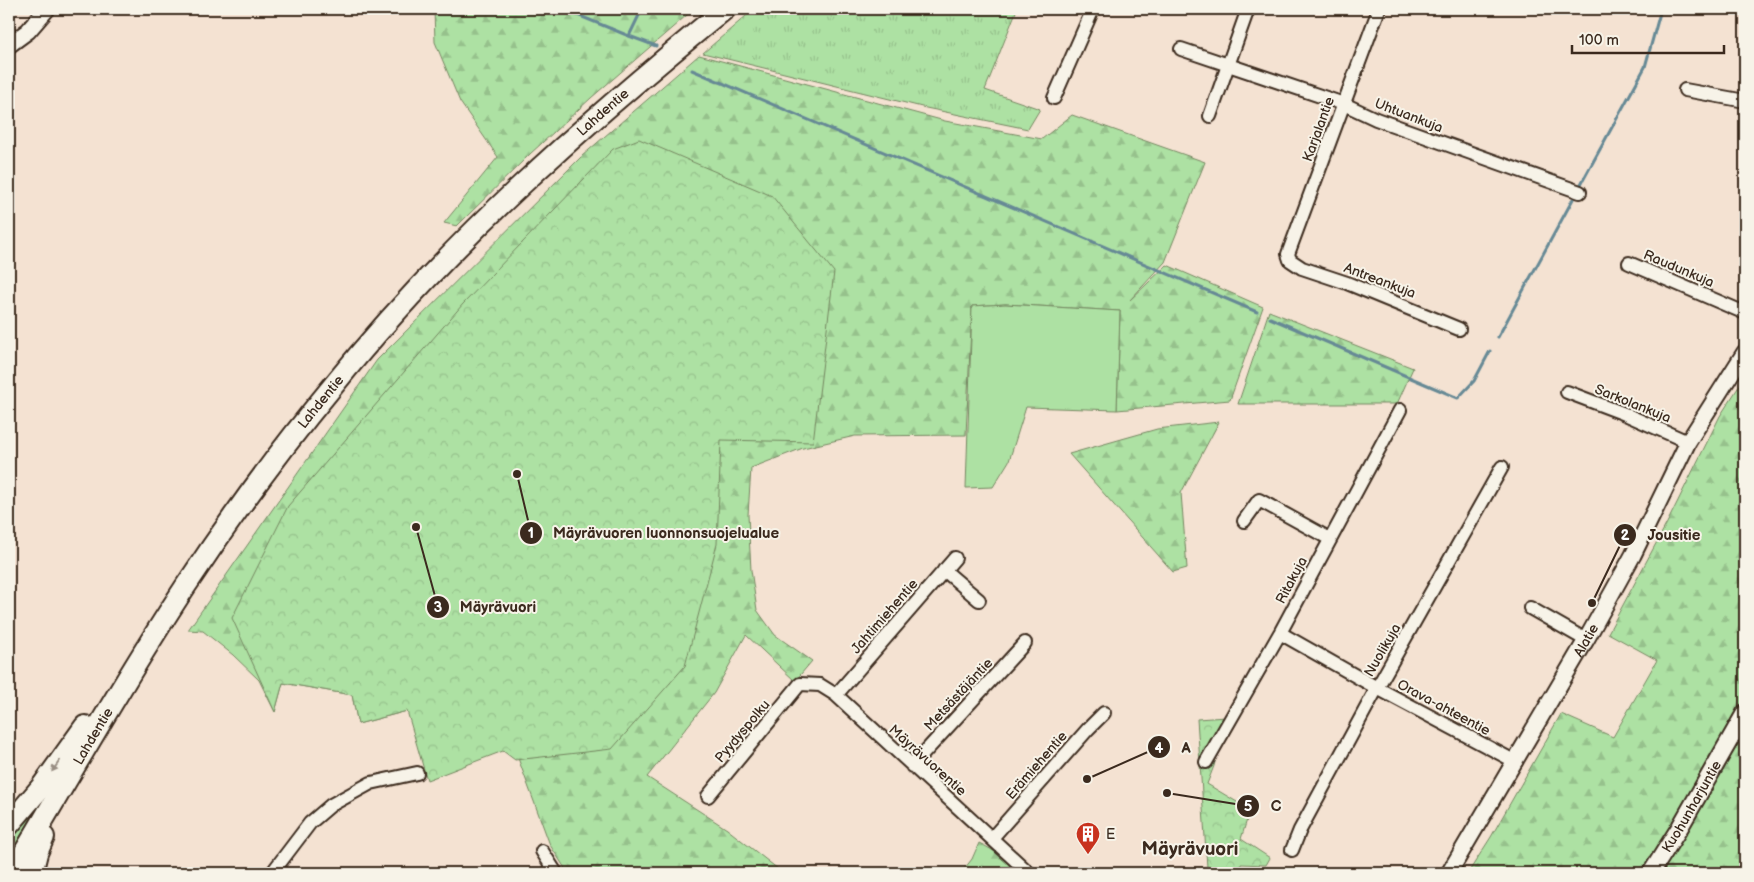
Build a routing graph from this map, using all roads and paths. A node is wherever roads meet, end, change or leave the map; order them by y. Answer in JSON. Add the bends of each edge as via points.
{"nodes":[{"id":1,"x":47,"y":9,"type":"edge"},
{"id":2,"x":725,"y":9,"type":"edge"},
{"id":3,"x":1093,"y":9,"type":"edge"},
{"id":4,"x":1248,"y":9,"type":"edge"},
{"id":5,"x":1379,"y":9,"type":"edge"},
{"id":6,"x":9,"y":45,"type":"edge"},
{"id":7,"x":1182,"y":49,"type":"dead end"},
{"id":8,"x":1228,"y":65,"type":"junction"},
{"id":9,"x":1684,"y":90,"type":"dead end"},
{"id":10,"x":1054,"y":98,"type":"dead end"},
{"id":11,"x":1745,"y":101,"type":"edge"},
{"id":12,"x":1344,"y":104,"type":"junction"},
{"id":13,"x":1210,"y":116,"type":"dead end"},
{"id":14,"x":1580,"y":192,"type":"dead end"},
{"id":15,"x":1290,"y":260,"type":"joint"},
{"id":16,"x":1629,"y":262,"type":"dead end"},
{"id":17,"x":1745,"y":313,"type":"edge"},
{"id":18,"x":1459,"y":329,"type":"dead end"},
{"id":19,"x":1745,"y":352,"type":"edge"},
{"id":20,"x":1567,"y":392,"type":"dead end"},
{"id":21,"x":1400,"y":410,"type":"dead end"},
{"id":22,"x":1688,"y":442,"type":"junction"},
{"id":23,"x":1502,"y":467,"type":"dead end"},
{"id":24,"x":1244,"y":521,"type":"dead end"},
{"id":25,"x":1330,"y":539,"type":"junction"},
{"id":26,"x":955,"y":558,"type":"dead end"},
{"id":27,"x":944,"y":570,"type":"junction"},
{"id":28,"x":979,"y":600,"type":"dead end"},
{"id":29,"x":1530,"y":608,"type":"dead end"},
{"id":30,"x":158,"y":628,"type":"junction"},
{"id":31,"x":1280,"y":633,"type":"junction"},
{"id":32,"x":1586,"y":640,"type":"junction"},
{"id":33,"x":1026,"y":643,"type":"dead end"},
{"id":34,"x":800,"y":684,"type":"joint"},
{"id":35,"x":1377,"y":688,"type":"junction"},
{"id":36,"x":836,"y":695,"type":"junction"},
{"id":37,"x":117,"y":696,"type":"junction"},
{"id":38,"x":1104,"y":713,"type":"dead end"},
{"id":39,"x":1745,"y":713,"type":"edge"},
{"id":40,"x":1206,"y":762,"type":"dead end"},
{"id":41,"x":1516,"y":762,"type":"junction"},
{"id":42,"x":912,"y":766,"type":"junction"},
{"id":43,"x":417,"y":773,"type":"dead end"},
{"id":44,"x":708,"y":796,"type":"dead end"},
{"id":45,"x":9,"y":825,"type":"edge"},
{"id":46,"x":992,"y":838,"type":"junction"},
{"id":47,"x":1292,"y":850,"type":"dead end"},
{"id":48,"x":542,"y":851,"type":"dead end"},
{"id":49,"x":12,"y":873,"type":"edge"},
{"id":50,"x":32,"y":873,"type":"edge"},
{"id":51,"x":272,"y":873,"type":"edge"},
{"id":52,"x":556,"y":873,"type":"edge"},
{"id":53,"x":1029,"y":873,"type":"edge"},
{"id":54,"x":1449,"y":873,"type":"edge"},
{"id":55,"x":1651,"y":873,"type":"edge"}],
"edges":[{"from":1,"to":6,"type":"street","via":[[28,31]]},
{"from":2,"to":30,"type":"highway","name":"Lahdentie","via":[[538,168],[384,326],[264,474]]},
{"from":3,"to":10,"type":"street"},
{"from":4,"to":8,"type":"street"},
{"from":5,"to":12,"type":"street","name":"Karjalantie"},
{"from":7,"to":8,"type":"street","name":"Uhtuankuja"},
{"from":8,"to":12,"type":"street","name":"Uhtuankuja"},
{"from":8,"to":13,"type":"street"},
{"from":9,"to":11,"type":"street"},
{"from":12,"to":14,"type":"street","name":"Uhtuankuja","via":[[1376,119]]},
{"from":12,"to":15,"type":"street","name":"Karjalantie","via":[[1288,254]]},
{"from":15,"to":18,"type":"street","name":"Antreankuja","via":[[1302,268]]},
{"from":16,"to":17,"type":"street","name":"Raudunkuja"},
{"from":19,"to":22,"type":"street","name":"Alatie"},
{"from":20,"to":22,"type":"street","name":"Sarkolankuja"},
{"from":21,"to":25,"type":"street","name":"Ritakuja"},
{"from":22,"to":32,"type":"street","name":"Alatie","via":[[1633,555]]},
{"from":23,"to":35,"type":"street","name":"Nuolikuja"},
{"from":24,"to":25,"type":"street","via":[[1258,500]]},
{"from":25,"to":31,"type":"street","name":"Ritakuja"},
{"from":26,"to":27,"type":"street","name":"Jahtimiehentie"},
{"from":27,"to":28,"type":"street"},
{"from":27,"to":36,"type":"street","name":"Jahtimiehentie"},
{"from":29,"to":32,"type":"street"},
{"from":30,"to":37,"type":"highway","name":"Lahdentie"},
{"from":30,"to":45,"type":"highway","one_way":true,"via":[[42,786]]},
{"from":31,"to":35,"type":"street","name":"Orava-ahteentie"},
{"from":31,"to":40,"type":"street","name":"Ritakuja"},
{"from":32,"to":41,"type":"street","name":"Alatie"},
{"from":33,"to":42,"type":"street","name":"Metsästäjäntie"},
{"from":34,"to":36,"type":"street","name":"Mäyrävuorentie","via":[[820,685]]},
{"from":34,"to":44,"type":"street","name":"Pyydyspolku"},
{"from":35,"to":41,"type":"street","name":"Orava-ahteentie"},
{"from":35,"to":47,"type":"street","name":"Nuolikuja"},
{"from":36,"to":42,"type":"street","name":"Mäyrävuorentie"},
{"from":37,"to":49,"type":"highway","name":"Lahdentie"},
{"from":37,"to":50,"type":"highway","via":[[45,834]]},
{"from":38,"to":46,"type":"street","name":"Erämiehentie"},
{"from":39,"to":55,"type":"main road","name":"Kuohunharjuntie"},
{"from":41,"to":54,"type":"street","name":"Alatie"},
{"from":42,"to":46,"type":"street","name":"Mäyrävuorentie"},
{"from":43,"to":51,"type":"street","via":[[371,783],[331,806],[310,823]]},
{"from":46,"to":53,"type":"street","name":"Mäyrävuorentie"},
{"from":48,"to":52,"type":"street"}]}
